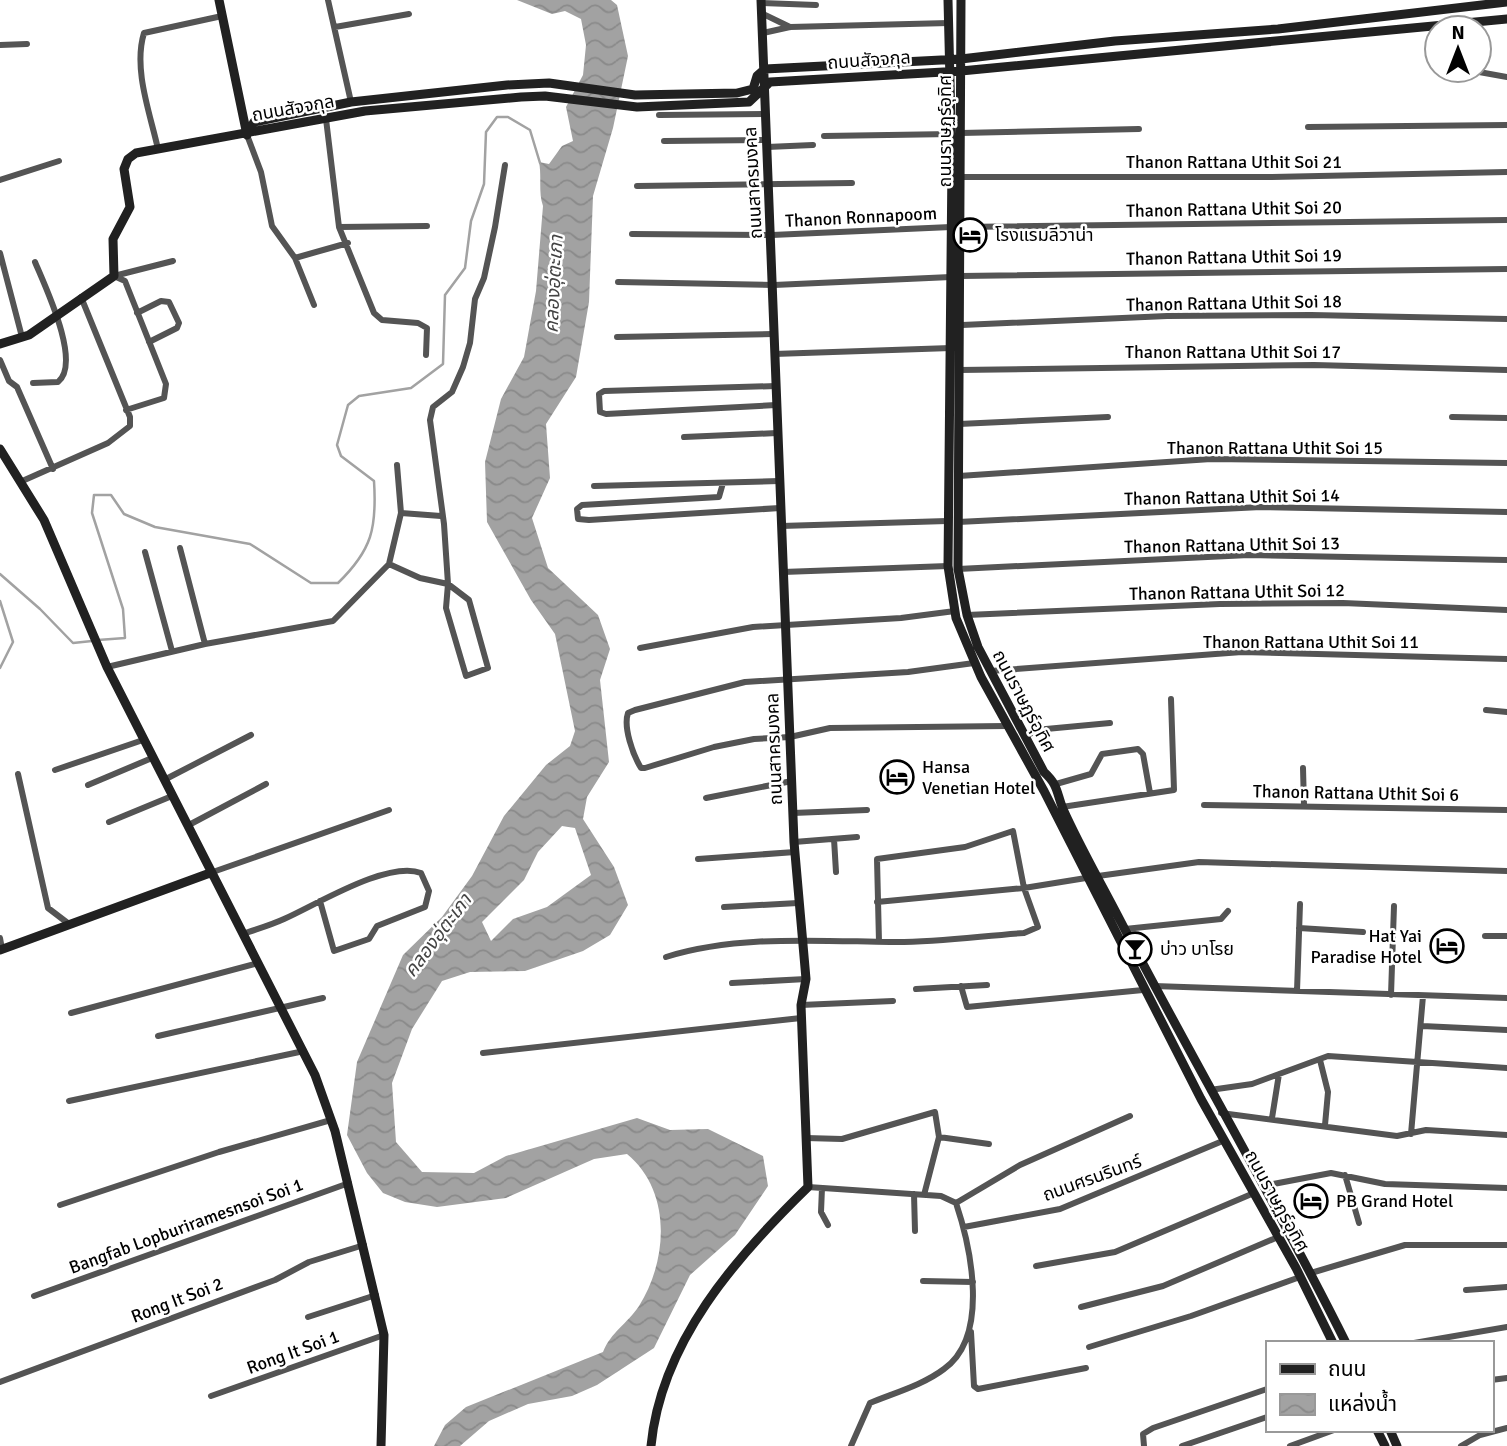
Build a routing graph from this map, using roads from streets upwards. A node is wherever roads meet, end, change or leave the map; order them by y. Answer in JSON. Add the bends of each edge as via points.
{"nodes":[{"id":1,"x":219,"y":0,"type":"edge"},
{"id":2,"x":328,"y":0,"type":"edge"},
{"id":3,"x":948,"y":0,"type":"edge"},
{"id":4,"x":961,"y":0,"type":"edge"},
{"id":5,"x":1507,"y":2,"type":"edge"},
{"id":6,"x":761,"y":5,"type":"edge"},
{"id":7,"x":816,"y":5,"type":"dead end"},
{"id":8,"x":409,"y":13,"type":"dead end"},
{"id":9,"x":1418,"y":14,"type":"junction"},
{"id":10,"x":222,"y":16,"type":"junction"},
{"id":11,"x":1423,"y":16,"type":"edge"},
{"id":12,"x":949,"y":23,"type":"junction"},
{"id":13,"x":335,"y":27,"type":"junction"},
{"id":14,"x":790,"y":27,"type":"junction"},
{"id":15,"x":1423,"y":27,"type":"edge"},
{"id":16,"x":763,"y":33,"type":"junction"},
{"id":17,"x":27,"y":44,"type":"dead end"},
{"id":18,"x":0,"y":45,"type":"edge"},
{"id":19,"x":949,"y":59,"type":"junction"},
{"id":20,"x":961,"y":59,"type":"junction"},
{"id":21,"x":765,"y":69,"type":"junction"},
{"id":22,"x":949,"y":71,"type":"junction"},
{"id":23,"x":961,"y":71,"type":"junction"},
{"id":24,"x":765,"y":85,"type":"junction"},
{"id":25,"x":351,"y":102,"type":"junction"},
{"id":26,"x":766,"y":114,"type":"junction"},
{"id":27,"x":659,"y":116,"type":"dead end"},
{"id":28,"x":326,"y":119,"type":"junction"},
{"id":29,"x":1507,"y":125,"type":"edge"},
{"id":30,"x":1308,"y":127,"type":"dead end"},
{"id":31,"x":1139,"y":129,"type":"dead end"},
{"id":32,"x":956,"y":134,"type":"junction"},
{"id":33,"x":247,"y":135,"type":"junction"},
{"id":34,"x":824,"y":136,"type":"dead end"},
{"id":35,"x":664,"y":141,"type":"dead end"},
{"id":36,"x":767,"y":143,"type":"junction"},
{"id":37,"x":813,"y":145,"type":"dead end"},
{"id":38,"x":158,"y":149,"type":"junction"},
{"id":39,"x":59,"y":161,"type":"dead end"},
{"id":40,"x":505,"y":165,"type":"dead end"},
{"id":41,"x":1507,"y":172,"type":"edge"},
{"id":42,"x":961,"y":177,"type":"junction"},
{"id":43,"x":0,"y":180,"type":"edge"},
{"id":44,"x":852,"y":183,"type":"dead end"},
{"id":45,"x":637,"y":186,"type":"dead end"},
{"id":46,"x":768,"y":186,"type":"junction"},
{"id":47,"x":1507,"y":220,"type":"edge"},
{"id":48,"x":427,"y":226,"type":"dead end"},
{"id":49,"x":339,"y":227,"type":"junction"},
{"id":50,"x":956,"y":227,"type":"junction"},
{"id":51,"x":632,"y":234,"type":"dead end"},
{"id":52,"x":772,"y":235,"type":"junction"},
{"id":53,"x":348,"y":243,"type":"junction"},
{"id":54,"x":0,"y":253,"type":"edge"},
{"id":55,"x":295,"y":258,"type":"junction"},
{"id":56,"x":173,"y":261,"type":"dead end"},
{"id":57,"x":35,"y":262,"type":"dead end"},
{"id":58,"x":1507,"y":269,"type":"edge"},
{"id":59,"x":114,"y":276,"type":"junction"},
{"id":60,"x":956,"y":276,"type":"junction"},
{"id":61,"x":618,"y":282,"type":"dead end"},
{"id":62,"x":774,"y":285,"type":"junction"},
{"id":63,"x":81,"y":297,"type":"junction"},
{"id":64,"x":314,"y":305,"type":"dead end"},
{"id":65,"x":137,"y":313,"type":"junction"},
{"id":66,"x":55,"y":314,"type":"junction"},
{"id":67,"x":1507,"y":319,"type":"edge"},
{"id":68,"x":962,"y":325,"type":"junction"},
{"id":69,"x":773,"y":334,"type":"junction"},
{"id":70,"x":22,"y":337,"type":"junction"},
{"id":71,"x":617,"y":337,"type":"dead end"},
{"id":72,"x":149,"y":342,"type":"junction"},
{"id":73,"x":0,"y":344,"type":"edge"},
{"id":74,"x":951,"y":348,"type":"junction"},
{"id":75,"x":774,"y":354,"type":"junction"},
{"id":76,"x":426,"y":355,"type":"dead end"},
{"id":77,"x":0,"y":360,"type":"edge"},
{"id":78,"x":959,"y":370,"type":"junction"},
{"id":79,"x":1507,"y":370,"type":"edge"},
{"id":80,"x":33,"y":383,"type":"dead end"},
{"id":81,"x":776,"y":386,"type":"junction"},
{"id":82,"x":954,"y":403,"type":"junction"},
{"id":83,"x":776,"y":405,"type":"junction"},
{"id":84,"x":126,"y":410,"type":"junction"},
{"id":85,"x":1108,"y":417,"type":"dead end"},
{"id":86,"x":1452,"y":417,"type":"dead end"},
{"id":87,"x":1507,"y":418,"type":"edge"},
{"id":88,"x":959,"y":424,"type":"junction"},
{"id":89,"x":777,"y":433,"type":"junction"},
{"id":90,"x":684,"y":437,"type":"dead end"},
{"id":91,"x":0,"y":449,"type":"edge"},
{"id":92,"x":1507,"y":463,"type":"edge"},
{"id":93,"x":397,"y":465,"type":"dead end"},
{"id":94,"x":53,"y":469,"type":"junction"},
{"id":95,"x":959,"y":476,"type":"junction"},
{"id":96,"x":779,"y":481,"type":"junction"},
{"id":97,"x":20,"y":482,"type":"junction"},
{"id":98,"x":723,"y":483,"type":"junction"},
{"id":99,"x":594,"y":486,"type":"dead end"},
{"id":100,"x":780,"y":508,"type":"junction"},
{"id":101,"x":1507,"y":512,"type":"edge"},
{"id":102,"x":401,"y":513,"type":"junction"},
{"id":103,"x":441,"y":516,"type":"junction"},
{"id":104,"x":947,"y":521,"type":"junction"},
{"id":105,"x":958,"y":522,"type":"junction"},
{"id":106,"x":781,"y":526,"type":"junction"},
{"id":107,"x":180,"y":548,"type":"dead end"},
{"id":108,"x":145,"y":552,"type":"dead end"},
{"id":109,"x":1507,"y":560,"type":"edge"},
{"id":110,"x":389,"y":564,"type":"junction"},
{"id":111,"x":948,"y":566,"type":"junction"},
{"id":112,"x":958,"y":569,"type":"junction"},
{"id":113,"x":783,"y":572,"type":"junction"},
{"id":114,"x":448,"y":584,"type":"junction"},
{"id":115,"x":1507,"y":610,"type":"edge"},
{"id":116,"x":955,"y":611,"type":"junction"},
{"id":117,"x":967,"y":615,"type":"junction"},
{"id":118,"x":785,"y":624,"type":"junction"},
{"id":119,"x":205,"y":644,"type":"junction"},
{"id":120,"x":640,"y":648,"type":"dead end"},
{"id":121,"x":172,"y":651,"type":"junction"},
{"id":122,"x":1507,"y":659,"type":"edge"},
{"id":123,"x":974,"y":663,"type":"junction"},
{"id":124,"x":107,"y":667,"type":"junction"},
{"id":125,"x":990,"y":671,"type":"junction"},
{"id":126,"x":787,"y":677,"type":"junction"},
{"id":127,"x":1171,"y":699,"type":"dead end"},
{"id":128,"x":1486,"y":710,"type":"dead end"},
{"id":129,"x":1507,"y":712,"type":"edge"},
{"id":130,"x":1110,"y":723,"type":"dead end"},
{"id":131,"x":1006,"y":726,"type":"junction"},
{"id":132,"x":251,"y":735,"type":"dead end"},
{"id":133,"x":1025,"y":735,"type":"junction"},
{"id":134,"x":790,"y":737,"type":"junction"},
{"id":135,"x":143,"y":740,"type":"junction"},
{"id":136,"x":152,"y":758,"type":"junction"},
{"id":137,"x":1303,"y":768,"type":"dead end"},
{"id":138,"x":55,"y":770,"type":"dead end"},
{"id":139,"x":1044,"y":772,"type":"junction"},
{"id":140,"x":18,"y":774,"type":"dead end"},
{"id":141,"x":1035,"y":778,"type":"junction"},
{"id":142,"x":164,"y":780,"type":"junction"},
{"id":143,"x":792,"y":781,"type":"junction"},
{"id":144,"x":266,"y":784,"type":"dead end"},
{"id":145,"x":1056,"y":784,"type":"junction"},
{"id":146,"x":88,"y":785,"type":"dead end"},
{"id":147,"x":1150,"y":793,"type":"junction"},
{"id":148,"x":172,"y":796,"type":"junction"},
{"id":149,"x":706,"y":798,"type":"dead end"},
{"id":150,"x":1204,"y":805,"type":"dead end"},
{"id":151,"x":1304,"y":805,"type":"junction"},
{"id":152,"x":1062,"y":807,"type":"junction"},
{"id":153,"x":389,"y":810,"type":"dead end"},
{"id":154,"x":867,"y":810,"type":"dead end"},
{"id":155,"x":1507,"y":810,"type":"edge"},
{"id":156,"x":793,"y":814,"type":"junction"},
{"id":157,"x":109,"y":822,"type":"dead end"},
{"id":158,"x":187,"y":826,"type":"junction"},
{"id":159,"x":857,"y":837,"type":"dead end"},
{"id":160,"x":834,"y":839,"type":"junction"},
{"id":161,"x":794,"y":847,"type":"junction"},
{"id":162,"x":698,"y":859,"type":"dead end"},
{"id":163,"x":1507,"y":871,"type":"edge"},
{"id":164,"x":836,"y":872,"type":"dead end"},
{"id":165,"x":210,"y":873,"type":"junction"},
{"id":166,"x":1098,"y":876,"type":"junction"},
{"id":167,"x":1086,"y":878,"type":"junction"},
{"id":168,"x":1024,"y":888,"type":"junction"},
{"id":169,"x":320,"y":901,"type":"junction"},
{"id":170,"x":877,"y":902,"type":"junction"},
{"id":171,"x":799,"y":903,"type":"junction"},
{"id":172,"x":1300,"y":904,"type":"dead end"},
{"id":173,"x":1394,"y":906,"type":"dead end"},
{"id":174,"x":724,"y":907,"type":"dead end"},
{"id":175,"x":1228,"y":911,"type":"dead end"},
{"id":176,"x":69,"y":924,"type":"junction"},
{"id":177,"x":1299,"y":928,"type":"junction"},
{"id":178,"x":1125,"y":929,"type":"junction"},
{"id":179,"x":1363,"y":932,"type":"dead end"},
{"id":180,"x":243,"y":934,"type":"junction"},
{"id":181,"x":1485,"y":936,"type":"dead end"},
{"id":182,"x":1507,"y":936,"type":"edge"},
{"id":183,"x":0,"y":938,"type":"edge"},
{"id":184,"x":803,"y":941,"type":"junction"},
{"id":185,"x":879,"y":942,"type":"junction"},
{"id":186,"x":1,"y":949,"type":"edge"},
{"id":187,"x":666,"y":957,"type":"dead end"},
{"id":188,"x":258,"y":963,"type":"junction"},
{"id":189,"x":806,"y":979,"type":"junction"},
{"id":190,"x":732,"y":983,"type":"dead end"},
{"id":191,"x":987,"y":985,"type":"dead end"},
{"id":192,"x":961,"y":986,"type":"junction"},
{"id":193,"x":1154,"y":986,"type":"junction"},
{"id":194,"x":916,"y":989,"type":"dead end"},
{"id":195,"x":1143,"y":990,"type":"junction"},
{"id":196,"x":1297,"y":992,"type":"junction"},
{"id":197,"x":1391,"y":995,"type":"junction"},
{"id":198,"x":1423,"y":996,"type":"junction"},
{"id":199,"x":323,"y":998,"type":"dead end"},
{"id":200,"x":1507,"y":998,"type":"edge"},
{"id":201,"x":893,"y":1001,"type":"dead end"},
{"id":202,"x":801,"y":1004,"type":"junction"},
{"id":203,"x":283,"y":1007,"type":"junction"},
{"id":204,"x":71,"y":1013,"type":"dead end"},
{"id":205,"x":801,"y":1018,"type":"junction"},
{"id":206,"x":1422,"y":1026,"type":"junction"},
{"id":207,"x":1507,"y":1030,"type":"edge"},
{"id":208,"x":158,"y":1036,"type":"dead end"},
{"id":209,"x":304,"y":1051,"type":"junction"},
{"id":210,"x":483,"y":1054,"type":"dead end"},
{"id":211,"x":1320,"y":1060,"type":"junction"},
{"id":212,"x":1419,"y":1062,"type":"junction"},
{"id":213,"x":1507,"y":1068,"type":"edge"},
{"id":214,"x":1279,"y":1074,"type":"junction"},
{"id":215,"x":1209,"y":1090,"type":"junction"},
{"id":216,"x":69,"y":1101,"type":"dead end"},
{"id":217,"x":1221,"y":1112,"type":"junction"},
{"id":218,"x":1130,"y":1116,"type":"dead end"},
{"id":219,"x":1272,"y":1118,"type":"junction"},
{"id":220,"x":331,"y":1120,"type":"junction"},
{"id":221,"x":1325,"y":1125,"type":"junction"},
{"id":222,"x":1411,"y":1134,"type":"junction"},
{"id":223,"x":1507,"y":1135,"type":"edge"},
{"id":224,"x":939,"y":1137,"type":"junction"},
{"id":225,"x":806,"y":1138,"type":"junction"},
{"id":226,"x":1225,"y":1140,"type":"junction"},
{"id":227,"x":989,"y":1143,"type":"dead end"},
{"id":228,"x":1345,"y":1175,"type":"junction"},
{"id":229,"x":348,"y":1183,"type":"junction"},
{"id":230,"x":1262,"y":1186,"type":"junction"},
{"id":231,"x":808,"y":1187,"type":"junction"},
{"id":232,"x":822,"y":1188,"type":"junction"},
{"id":233,"x":1507,"y":1188,"type":"edge"},
{"id":234,"x":1254,"y":1193,"type":"junction"},
{"id":235,"x":914,"y":1194,"type":"junction"},
{"id":236,"x":924,"y":1195,"type":"junction"},
{"id":237,"x":956,"y":1203,"type":"junction"},
{"id":238,"x":60,"y":1205,"type":"dead end"},
{"id":239,"x":1359,"y":1223,"type":"dead end"},
{"id":240,"x":828,"y":1225,"type":"dead end"},
{"id":241,"x":964,"y":1227,"type":"junction"},
{"id":242,"x":915,"y":1231,"type":"dead end"},
{"id":243,"x":1278,"y":1237,"type":"junction"},
{"id":244,"x":364,"y":1245,"type":"junction"},
{"id":245,"x":1507,"y":1245,"type":"edge"},
{"id":246,"x":1036,"y":1266,"type":"dead end"},
{"id":247,"x":1311,"y":1273,"type":"junction"},
{"id":248,"x":1300,"y":1277,"type":"junction"},
{"id":249,"x":923,"y":1281,"type":"dead end"},
{"id":250,"x":973,"y":1282,"type":"junction"},
{"id":251,"x":1507,"y":1287,"type":"edge"},
{"id":252,"x":1466,"y":1290,"type":"dead end"},
{"id":253,"x":376,"y":1295,"type":"junction"},
{"id":254,"x":34,"y":1296,"type":"dead end"},
{"id":255,"x":1081,"y":1307,"type":"dead end"},
{"id":256,"x":308,"y":1317,"type":"dead end"},
{"id":257,"x":1334,"y":1319,"type":"junction"},
{"id":258,"x":1324,"y":1325,"type":"junction"},
{"id":259,"x":1507,"y":1327,"type":"edge"},
{"id":260,"x":971,"y":1332,"type":"junction"},
{"id":261,"x":384,"y":1335,"type":"junction"},
{"id":262,"x":1332,"y":1341,"type":"edge"},
{"id":263,"x":1345,"y":1341,"type":"edge"},
{"id":264,"x":1426,"y":1341,"type":"edge"},
{"id":265,"x":1089,"y":1347,"type":"dead end"},
{"id":266,"x":1086,"y":1368,"type":"dead end"},
{"id":267,"x":0,"y":1382,"type":"edge"},
{"id":268,"x":1266,"y":1388,"type":"edge"},
{"id":269,"x":211,"y":1396,"type":"dead end"},
{"id":270,"x":1266,"y":1417,"type":"edge"},
{"id":271,"x":1328,"y":1432,"type":"edge"},
{"id":272,"x":1492,"y":1432,"type":"edge"},
{"id":273,"x":382,"y":1446,"type":"edge"},
{"id":274,"x":651,"y":1446,"type":"edge"},
{"id":275,"x":851,"y":1446,"type":"edge"},
{"id":276,"x":1144,"y":1446,"type":"edge"},
{"id":277,"x":1182,"y":1446,"type":"edge"},
{"id":278,"x":1290,"y":1446,"type":"edge"},
{"id":279,"x":1461,"y":1446,"type":"edge"}],
"edges":[{"from":1,"to":10,"type":"street"},
{"from":2,"to":13,"type":"street"},
{"from":3,"to":12,"type":"street","name":"ถนนราษฏร์อุทิศ"},
{"from":4,"to":20,"type":"street","name":"ถนนราษฏร์อุทิศ"},
{"from":5,"to":9,"type":"street","name":"ถนนสัจจกุล"},
{"from":6,"to":7,"type":"street"},
{"from":6,"to":14,"type":"street"},
{"from":6,"to":16,"type":"street","name":"ถนนสาครมงคล"},
{"from":8,"to":13,"type":"street"},
{"from":9,"to":11,"type":"street","name":"ถนนสัจจกุล"},
{"from":9,"to":20,"type":"street","name":"ถนนสัจจกุล"},
{"from":10,"to":33,"type":"street"},
{"from":10,"to":38,"type":"street","via":[[144,33],[142,76]]},
{"from":12,"to":14,"type":"street"},
{"from":12,"to":19,"type":"street","name":"ถนนราษฏร์อุทิศ"},
{"from":13,"to":25,"type":"street"},
{"from":14,"to":16,"type":"street"},
{"from":15,"to":23,"type":"street","name":"ถนนสัจจกุล"},
{"from":16,"to":21,"type":"street","name":"ถนนสาครมงคล"},
{"from":17,"to":18,"type":"street"},
{"from":19,"to":20,"type":"street","name":"ถนนสัจจกุล"},
{"from":19,"to":21,"type":"street","name":"ถนนสัจจกุล"},
{"from":19,"to":22,"type":"street","name":"ถนนราษฏร์อุทิศ"},
{"from":20,"to":23,"type":"street","name":"ถนนราษฏร์อุทิศ"},
{"from":21,"to":24,"type":"street","name":"ถนนสาครมงคล"},
{"from":21,"to":25,"type":"street","name":"ถนนสัจจกุล","via":[[746,92],[635,95],[549,83]]},
{"from":22,"to":23,"type":"street","name":"ถนนสัจจกุล"},
{"from":22,"to":24,"type":"street","name":"ถนนสัจจกุล"},
{"from":22,"to":32,"type":"street","name":"ถนนราษฏร์อุทิศ"},
{"from":23,"to":32,"type":"street","name":"ถนนราษฏร์อุทิศ"},
{"from":24,"to":26,"type":"street","name":"ถนนสาครมงคล"},
{"from":24,"to":28,"type":"street","name":"ถนนสัจจกุล","via":[[749,102],[637,107],[545,96],[365,111]]},
{"from":25,"to":33,"type":"street","name":"ถนนสัจจกุล","via":[[254,122]]},
{"from":26,"to":27,"type":"street"},
{"from":26,"to":36,"type":"street","name":"ถนนสาครมงคล"},
{"from":28,"to":33,"type":"street","name":"ถนนสัจจกุล"},
{"from":28,"to":49,"type":"street"},
{"from":29,"to":30,"type":"street"},
{"from":31,"to":32,"type":"street"},
{"from":32,"to":34,"type":"street"},
{"from":32,"to":42,"type":"street","name":"ถนนราษฏร์อุทิศ"},
{"from":32,"to":50,"type":"street","name":"ถนนราษฏร์อุทิศ"},
{"from":33,"to":38,"type":"street"},
{"from":33,"to":55,"type":"street","via":[[261,172],[272,226]]},
{"from":35,"to":36,"type":"street"},
{"from":36,"to":37,"type":"street"},
{"from":36,"to":46,"type":"street","name":"ถนนสาครมงคล"},
{"from":38,"to":59,"type":"street","via":[[136,153],[124,169],[130,207],[113,239]]},
{"from":39,"to":43,"type":"street"},
{"from":40,"to":103,"type":"street","via":[[463,368],[452,392],[433,407],[430,420]]},
{"from":41,"to":42,"type":"street","name":"Thanon Rattana Uthit Soi 21"},
{"from":42,"to":50,"type":"street","name":"ถนนราษฏร์อุทิศ"},
{"from":44,"to":46,"type":"street"},
{"from":45,"to":46,"type":"street"},
{"from":46,"to":52,"type":"street","name":"ถนนสาครมงคล"},
{"from":47,"to":50,"type":"street","name":"Thanon Rattana Uthit Soi 20"},
{"from":48,"to":49,"type":"street"},
{"from":49,"to":53,"type":"street"},
{"from":50,"to":52,"type":"street","name":"Thanon Ronnapoom"},
{"from":50,"to":60,"type":"street","name":"ถนนราษฏร์อุทิศ"},
{"from":51,"to":52,"type":"street","name":"Thanon Ronnapoom"},
{"from":52,"to":62,"type":"street","name":"ถนนสาครมงคล"},
{"from":53,"to":55,"type":"street"},
{"from":53,"to":76,"type":"street","via":[[374,313],[382,320],[423,324],[429,332]]},
{"from":54,"to":70,"type":"street"},
{"from":55,"to":64,"type":"street"},
{"from":56,"to":59,"type":"street"},
{"from":57,"to":66,"type":"street"},
{"from":58,"to":60,"type":"street","name":"Thanon Rattana Uthit Soi 19"},
{"from":59,"to":63,"type":"street"},
{"from":59,"to":65,"type":"street","via":[[125,281]]},
{"from":60,"to":62,"type":"street","name":"Thanon Rattana Uthit Soi 19"},
{"from":60,"to":68,"type":"street","name":"ถนนราษฏร์อุทิศ"},
{"from":60,"to":74,"type":"street","name":"ถนนราษฏร์อุทิศ"},
{"from":61,"to":62,"type":"street","name":"Thanon Rattana Uthit Soi 19"},
{"from":62,"to":69,"type":"street","name":"ถนนสาครมงคล"},
{"from":63,"to":66,"type":"street"},
{"from":63,"to":84,"type":"street"},
{"from":65,"to":72,"type":"street"},
{"from":65,"to":72,"type":"street","via":[[161,301],[172,306],[177,328]]},
{"from":66,"to":70,"type":"street"},
{"from":66,"to":80,"type":"street","via":[[67,350],[66,372],[58,382]]},
{"from":67,"to":68,"type":"street","name":"Thanon Rattana Uthit Soi 18","via":[[1180,316]]},
{"from":68,"to":78,"type":"street","name":"ถนนราษฏร์อุทิศ"},
{"from":69,"to":71,"type":"street"},
{"from":69,"to":75,"type":"street","name":"ถนนสาครมงคล"},
{"from":70,"to":73,"type":"street"},
{"from":72,"to":84,"type":"street","via":[[166,394],[156,402]]},
{"from":74,"to":75,"type":"street"},
{"from":74,"to":82,"type":"street","name":"ถนนราษฏร์อุทิศ"},
{"from":75,"to":81,"type":"street","name":"ถนนสาครมงคล"},
{"from":77,"to":94,"type":"street","via":[[9,381],[18,387]]},
{"from":78,"to":79,"type":"street","name":"Thanon Rattana Uthit Soi 17","via":[[1247,365]]},
{"from":78,"to":82,"type":"street","name":"ถนนราษฏร์อุทิศ"},
{"from":81,"to":83,"type":"street","name":"ถนนสาครมงคล"},
{"from":81,"to":83,"type":"street","via":[[604,391],[599,394],[598,406],[606,414]]},
{"from":82,"to":88,"type":"street","name":"ถนนราษฏร์อุทิศ"},
{"from":82,"to":104,"type":"street","name":"ถนนราษฏร์อุทิศ"},
{"from":83,"to":89,"type":"street","name":"ถนนสาครมงคล"},
{"from":84,"to":94,"type":"street","via":[[128,429]]},
{"from":85,"to":88,"type":"street"},
{"from":86,"to":87,"type":"street"},
{"from":88,"to":95,"type":"street","name":"ถนนราษฏร์อุทิศ"},
{"from":89,"to":90,"type":"street"},
{"from":89,"to":96,"type":"street","name":"ถนนสาครมงคล"},
{"from":91,"to":97,"type":"street"},
{"from":92,"to":95,"type":"street","name":"Thanon Rattana Uthit Soi 15","via":[[1211,459]]},
{"from":93,"to":102,"type":"street"},
{"from":94,"to":97,"type":"street"},
{"from":95,"to":105,"type":"street","name":"ถนนราษฏร์อุทิศ"},
{"from":96,"to":98,"type":"street"},
{"from":96,"to":100,"type":"street","name":"ถนนสาครมงคล"},
{"from":97,"to":124,"type":"street","via":[[44,520]]},
{"from":98,"to":99,"type":"street"},
{"from":98,"to":100,"type":"street","via":[[719,497],[582,505],[577,515],[589,520]]},
{"from":100,"to":106,"type":"street","name":"ถนนสาครมงคล"},
{"from":101,"to":105,"type":"street","name":"Thanon Rattana Uthit Soi 14","via":[[1261,507]]},
{"from":102,"to":103,"type":"street"},
{"from":102,"to":110,"type":"street"},
{"from":103,"to":114,"type":"street"},
{"from":104,"to":106,"type":"street"},
{"from":104,"to":111,"type":"street","name":"ถนนราษฏร์อุทิศ"},
{"from":105,"to":112,"type":"street","name":"ถนนราษฏร์อุทิศ"},
{"from":106,"to":113,"type":"street","name":"ถนนสาครมงคล"},
{"from":107,"to":119,"type":"street"},
{"from":108,"to":121,"type":"street"},
{"from":109,"to":112,"type":"street","name":"Thanon Rattana Uthit Soi 13","via":[[1249,555]]},
{"from":110,"to":114,"type":"street"},
{"from":110,"to":119,"type":"street","via":[[333,621]]},
{"from":111,"to":113,"type":"street"},
{"from":111,"to":116,"type":"street","name":"ถนนราษฏร์อุทิศ"},
{"from":112,"to":117,"type":"street","name":"ถนนราษฏร์อุทิศ"},
{"from":113,"to":118,"type":"street","name":"ถนนสาครมงคล"},
{"from":114,"to":114,"type":"street","via":[[472,604],[488,668],[466,676],[446,608]]},
{"from":115,"to":117,"type":"street","name":"Thanon Rattana Uthit Soi 12","via":[[1343,603],[1220,604]]},
{"from":116,"to":118,"type":"street"},
{"from":116,"to":123,"type":"street","name":"ถนนราษฏร์อุทิศ"},
{"from":117,"to":125,"type":"street","name":"ถนนราษฏร์อุทิศ"},
{"from":118,"to":120,"type":"street"},
{"from":118,"to":126,"type":"street","name":"ถนนสาครมงคล"},
{"from":119,"to":121,"type":"street"},
{"from":121,"to":124,"type":"street"},
{"from":122,"to":125,"type":"street","name":"Thanon Rattana Uthit Soi 11","via":[[1242,652]]},
{"from":123,"to":126,"type":"street","via":[[908,672]]},
{"from":123,"to":131,"type":"street","name":"ถนนราษฏร์อุทิศ"},
{"from":124,"to":135,"type":"street"},
{"from":125,"to":133,"type":"street","name":"ถนนราษฏร์อุทิศ"},
{"from":126,"to":134,"type":"street","name":"ถนนสาครมงคล"},
{"from":126,"to":134,"type":"street","via":[[745,682],[635,710],[626,720],[641,768],[714,747]]},
{"from":127,"to":147,"type":"street","via":[[1174,790]]},
{"from":128,"to":129,"type":"street"},
{"from":130,"to":133,"type":"street"},
{"from":131,"to":134,"type":"street","via":[[830,728]]},
{"from":131,"to":141,"type":"street","name":"ถนนราษฏร์อุทิศ"},
{"from":132,"to":142,"type":"street"},
{"from":133,"to":139,"type":"street","name":"ถนนราษฏร์อุทิศ"},
{"from":134,"to":143,"type":"street","name":"ถนนสาครมงคล"},
{"from":135,"to":136,"type":"street"},
{"from":135,"to":138,"type":"street"},
{"from":136,"to":142,"type":"street"},
{"from":136,"to":146,"type":"street"},
{"from":137,"to":151,"type":"street"},
{"from":139,"to":141,"type":"street"},
{"from":139,"to":145,"type":"street","name":"ถนนราษฏร์อุทิศ"},
{"from":140,"to":176,"type":"street","via":[[48,908]]},
{"from":141,"to":167,"type":"street","name":"ถนนราษฏร์อุทิศ"},
{"from":142,"to":148,"type":"street"},
{"from":143,"to":149,"type":"street"},
{"from":143,"to":156,"type":"street","name":"ถนนสาครมงคล"},
{"from":144,"to":158,"type":"street"},
{"from":145,"to":147,"type":"street","via":[[1091,774],[1102,754],[1138,749],[1143,754]]},
{"from":145,"to":152,"type":"street","name":"ถนนราษฏร์อุทิศ"},
{"from":147,"to":152,"type":"street"},
{"from":148,"to":157,"type":"street"},
{"from":148,"to":158,"type":"street"},
{"from":150,"to":151,"type":"street","name":"Thanon Rattana Uthit Soi 6"},
{"from":151,"to":155,"type":"street","name":"Thanon Rattana Uthit Soi 6"},
{"from":152,"to":166,"type":"street","name":"ถนนราษฏร์อุทิศ"},
{"from":153,"to":165,"type":"street"},
{"from":154,"to":156,"type":"street"},
{"from":156,"to":161,"type":"street","name":"ถนนสาครมงคล"},
{"from":158,"to":165,"type":"street"},
{"from":159,"to":160,"type":"street"},
{"from":160,"to":161,"type":"street"},
{"from":160,"to":164,"type":"street"},
{"from":161,"to":162,"type":"street"},
{"from":161,"to":171,"type":"street","name":"ถนนสาครมงคล"},
{"from":163,"to":166,"type":"street","via":[[1199,862]]},
{"from":165,"to":176,"type":"street"},
{"from":165,"to":180,"type":"street"},
{"from":166,"to":178,"type":"street","name":"ถนนราษฏร์อุทิศ"},
{"from":167,"to":168,"type":"street"},
{"from":167,"to":195,"type":"street","name":"ถนนราษฏร์อุทิศ"},
{"from":168,"to":170,"type":"street"},
{"from":168,"to":170,"type":"street","via":[[1013,831],[965,847],[877,859]]},
{"from":168,"to":185,"type":"street","via":[[1038,927],[1024,933]]},
{"from":169,"to":169,"type":"street","via":[[406,871],[421,873],[430,897],[416,912],[377,926],[369,939],[334,951]]},
{"from":169,"to":180,"type":"street"},
{"from":170,"to":185,"type":"street"},
{"from":171,"to":174,"type":"street"},
{"from":171,"to":184,"type":"street","name":"ถนนสาครมงคล"},
{"from":172,"to":177,"type":"street"},
{"from":173,"to":197,"type":"street"},
{"from":175,"to":178,"type":"street","via":[[1221,919]]},
{"from":176,"to":186,"type":"street"},
{"from":177,"to":179,"type":"street"},
{"from":177,"to":196,"type":"street"},
{"from":178,"to":193,"type":"street","name":"ถนนราษฏร์อุทิศ"},
{"from":180,"to":188,"type":"street"},
{"from":181,"to":182,"type":"street"},
{"from":183,"to":186,"type":"street"},
{"from":184,"to":185,"type":"street"},
{"from":184,"to":187,"type":"street","via":[[692,949]]},
{"from":184,"to":189,"type":"street","name":"ถนนสาครมงคล"},
{"from":188,"to":203,"type":"street"},
{"from":188,"to":204,"type":"street"},
{"from":189,"to":190,"type":"street"},
{"from":189,"to":202,"type":"street","name":"ถนนสาครมงคล"},
{"from":191,"to":192,"type":"street"},
{"from":192,"to":194,"type":"street"},
{"from":192,"to":195,"type":"street","via":[[967,1007]]},
{"from":193,"to":196,"type":"street"},
{"from":193,"to":215,"type":"street","name":"ถนนราษฏร์อุทิศ"},
{"from":195,"to":226,"type":"street","name":"ถนนราษฏร์อุทิศ"},
{"from":196,"to":197,"type":"street"},
{"from":197,"to":198,"type":"street"},
{"from":198,"to":200,"type":"street"},
{"from":198,"to":206,"type":"street"},
{"from":199,"to":203,"type":"street"},
{"from":201,"to":202,"type":"street"},
{"from":202,"to":205,"type":"street","name":"ถนนสาครมงคล"},
{"from":203,"to":208,"type":"street"},
{"from":203,"to":209,"type":"street"},
{"from":205,"to":210,"type":"street"},
{"from":205,"to":225,"type":"street","name":"ถนนสาครมงคล"},
{"from":206,"to":207,"type":"street"},
{"from":206,"to":212,"type":"street"},
{"from":209,"to":216,"type":"street"},
{"from":209,"to":220,"type":"street"},
{"from":211,"to":212,"type":"street","via":[[1328,1056]]},
{"from":211,"to":214,"type":"street"},
{"from":211,"to":221,"type":"street","via":[[1328,1092]]},
{"from":212,"to":213,"type":"street"},
{"from":212,"to":222,"type":"street"},
{"from":214,"to":215,"type":"street","via":[[1252,1084]]},
{"from":214,"to":219,"type":"street"},
{"from":215,"to":217,"type":"street","name":"ถนนราษฏร์อุทิศ"},
{"from":217,"to":219,"type":"street"},
{"from":217,"to":230,"type":"street","name":"ถนนราษฏร์อุทิศ"},
{"from":218,"to":237,"type":"street","via":[[1020,1165]]},
{"from":219,"to":221,"type":"street"},
{"from":220,"to":229,"type":"street"},
{"from":220,"to":238,"type":"street"},
{"from":221,"to":222,"type":"street"},
{"from":222,"to":223,"type":"street","via":[[1426,1130]]},
{"from":224,"to":225,"type":"street","via":[[935,1112],[842,1139]]},
{"from":224,"to":227,"type":"street"},
{"from":224,"to":236,"type":"street"},
{"from":225,"to":231,"type":"street","name":"ถนนสาครมงคล"},
{"from":226,"to":234,"type":"street","name":"ถนนราษฏร์อุทิศ"},
{"from":226,"to":241,"type":"street","name":"ถนนศรนรินทร์","via":[[1060,1209]]},
{"from":228,"to":230,"type":"street","via":[[1331,1173]]},
{"from":228,"to":233,"type":"street","via":[[1377,1183]]},
{"from":228,"to":239,"type":"street"},
{"from":229,"to":244,"type":"street"},
{"from":229,"to":254,"type":"street","name":"Bangfab Lopburiramesnsoi Soi 1"},
{"from":230,"to":247,"type":"street","name":"ถนนราษฏร์อุทิศ"},
{"from":231,"to":232,"type":"street"},
{"from":231,"to":274,"type":"street","via":[[727,1275],[699,1313],[663,1386]]},
{"from":232,"to":235,"type":"street"},
{"from":232,"to":240,"type":"street","via":[[821,1212]]},
{"from":234,"to":243,"type":"street","name":"ถนนราษฏร์อุทิศ"},
{"from":234,"to":246,"type":"street","via":[[1115,1252]]},
{"from":235,"to":236,"type":"street"},
{"from":235,"to":242,"type":"street"},
{"from":236,"to":237,"type":"street"},
{"from":237,"to":241,"type":"street"},
{"from":241,"to":250,"type":"street"},
{"from":243,"to":248,"type":"street","name":"ถนนราษฏร์อุทิศ"},
{"from":243,"to":255,"type":"street","via":[[1163,1286]]},
{"from":244,"to":253,"type":"street"},
{"from":244,"to":267,"type":"street","name":"Rong It Soi 2"},
{"from":245,"to":247,"type":"street","via":[[1405,1245]]},
{"from":247,"to":257,"type":"street","name":"ถนนราษฏร์อุทิศ"},
{"from":248,"to":258,"type":"street","name":"ถนนราษฏร์อุทิศ"},
{"from":248,"to":265,"type":"street"},
{"from":249,"to":250,"type":"street"},
{"from":250,"to":260,"type":"street"},
{"from":251,"to":252,"type":"street"},
{"from":253,"to":256,"type":"street"},
{"from":253,"to":261,"type":"street"},
{"from":257,"to":258,"type":"street"},
{"from":257,"to":263,"type":"street","name":"ถนนราษฏร์อุทิศ"},
{"from":258,"to":262,"type":"street","name":"ถนนราษฏร์อุทิศ"},
{"from":259,"to":264,"type":"street"},
{"from":260,"to":266,"type":"street","via":[[974,1386],[978,1389]]},
{"from":260,"to":275,"type":"street","via":[[946,1368],[870,1403]]},
{"from":261,"to":269,"type":"street","name":"Rong It Soi 1"},
{"from":261,"to":273,"type":"street"},
{"from":268,"to":276,"type":"street","via":[[1153,1428],[1143,1434]]},
{"from":270,"to":277,"type":"street"},
{"from":271,"to":278,"type":"street"},
{"from":272,"to":279,"type":"street"}]}
